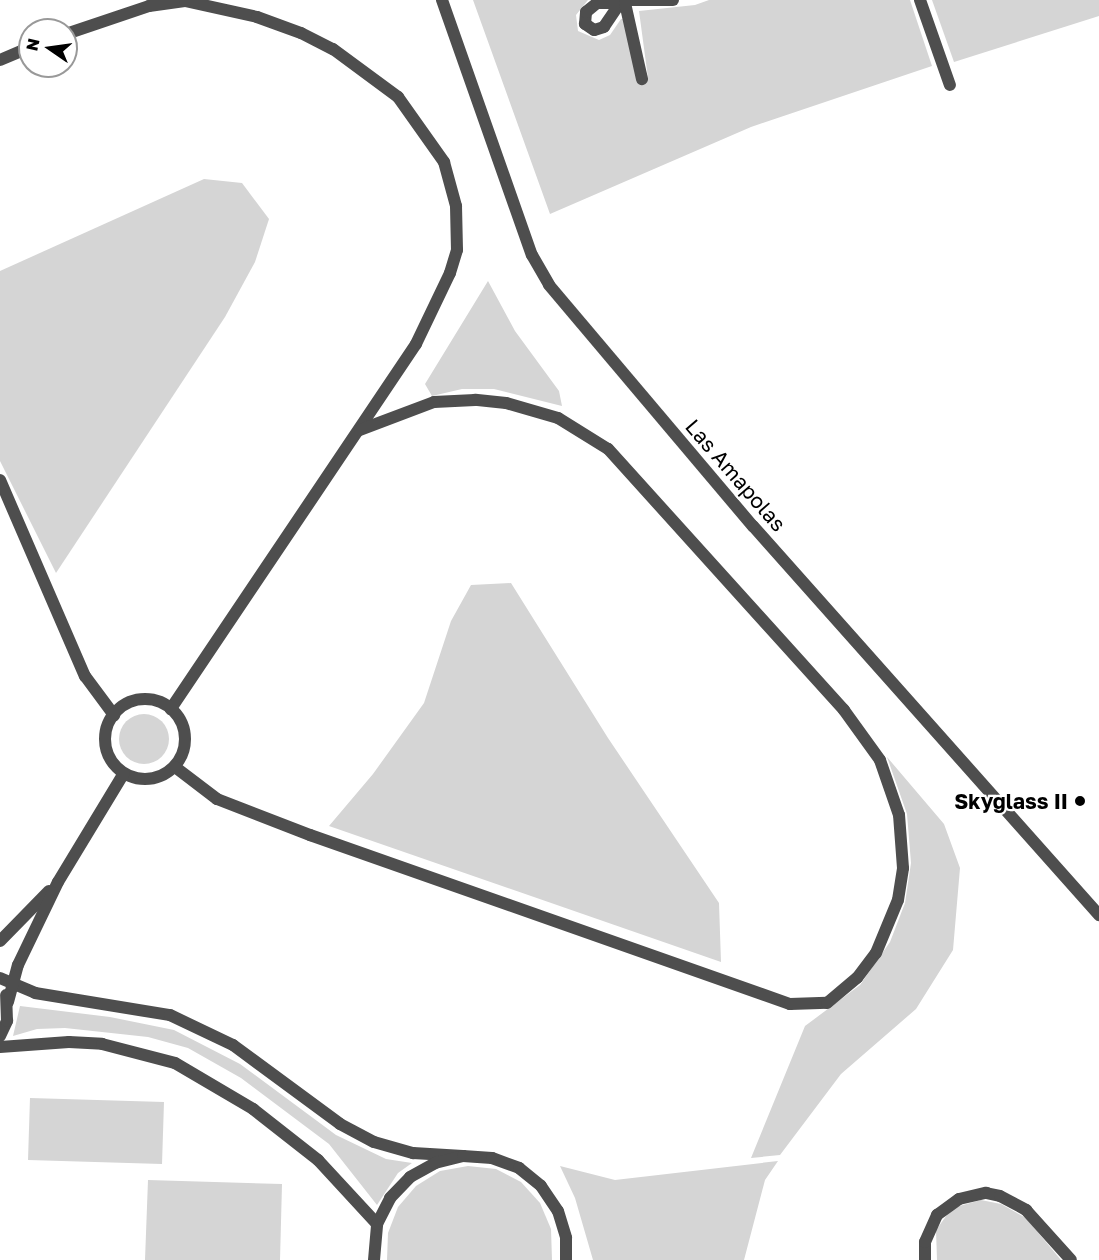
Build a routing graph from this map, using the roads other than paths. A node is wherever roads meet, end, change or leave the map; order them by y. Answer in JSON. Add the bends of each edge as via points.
{"nodes":[{"id":1,"x":442,"y":0,"type":"edge"},
{"id":2,"x":673,"y":0,"type":"edge"},
{"id":3,"x":920,"y":0,"type":"edge"},
{"id":4,"x":622,"y":3,"type":"edge"},
{"id":5,"x":78,"y":30,"type":"edge"},
{"id":6,"x":18,"y":53,"type":"edge"},
{"id":7,"x":0,"y":60,"type":"edge"},
{"id":8,"x":642,"y":79,"type":"dead end"},
{"id":9,"x":950,"y":85,"type":"dead end"},
{"id":10,"x":360,"y":430,"type":"junction"},
{"id":11,"x":0,"y":480,"type":"edge"},
{"id":12,"x":171,"y":709,"type":"junction"},
{"id":13,"x":114,"y":715,"type":"junction"},
{"id":14,"x":175,"y":767,"type":"junction"},
{"id":15,"x":124,"y":773,"type":"junction"},
{"id":16,"x":58,"y":882,"type":"junction"},
{"id":17,"x":1099,"y":915,"type":"edge"},
{"id":18,"x":0,"y":941,"type":"edge"},
{"id":19,"x":4,"y":981,"type":"edge"},
{"id":20,"x":0,"y":1036,"type":"edge"},
{"id":21,"x":0,"y":1047,"type":"edge"},
{"id":22,"x":463,"y":1156,"type":"junction"},
{"id":23,"x":377,"y":1224,"type":"junction"},
{"id":24,"x":374,"y":1260,"type":"edge"},
{"id":25,"x":566,"y":1260,"type":"edge"},
{"id":26,"x":926,"y":1260,"type":"edge"},
{"id":27,"x":1071,"y":1260,"type":"edge"}],
"edges":[{"from":1,"to":17,"type":"street","name":"Las Amapolas","via":[[532,255],[549,285],[753,526]]},
{"from":2,"to":4,"type":"street"},
{"from":3,"to":9,"type":"street"},
{"from":4,"to":8,"type":"street"},
{"from":5,"to":10,"type":"street","via":[[149,6],[185,1],[215,6],[302,33],[333,49],[398,97],[418,121],[448,174],[456,206],[457,250],[442,293],[416,344]]},
{"from":6,"to":7,"type":"street"},
{"from":10,"to":12,"type":"street"},
{"from":10,"to":14,"type":"street","via":[[434,402],[475,400],[506,403],[558,418],[608,449],[844,710],[880,760],[899,815],[903,868],[898,900],[876,953],[857,978],[827,1003],[790,1004],[216,799]]},
{"from":11,"to":13,"type":"street","via":[[86,676]]},
{"from":12,"to":13,"type":"street","via":[[162,703],[142,700],[131,702]]},
{"from":12,"to":14,"type":"street","via":[[185,737],[185,748]]},
{"from":13,"to":15,"type":"street","via":[[106,732],[107,751]]},
{"from":14,"to":15,"type":"street","via":[[150,779]]},
{"from":15,"to":16,"type":"street"},
{"from":16,"to":18,"type":"street"},
{"from":16,"to":19,"type":"street"},
{"from":19,"to":20,"type":"street","via":[[7,1022]]},
{"from":19,"to":22,"type":"street","via":[[35,993],[170,1015],[233,1045],[340,1124],[375,1142],[413,1153]]},
{"from":21,"to":23,"type":"street","via":[[102,1044],[175,1063],[254,1109],[318,1160]]},
{"from":22,"to":23,"type":"street","via":[[435,1162],[410,1177],[390,1198]]},
{"from":22,"to":25,"type":"street","via":[[492,1158],[519,1168],[541,1186],[558,1210],[566,1238]]},
{"from":23,"to":24,"type":"street"},
{"from":26,"to":27,"type":"street","via":[[925,1242],[937,1215],[959,1198],[986,1193],[1026,1210]]}]}
